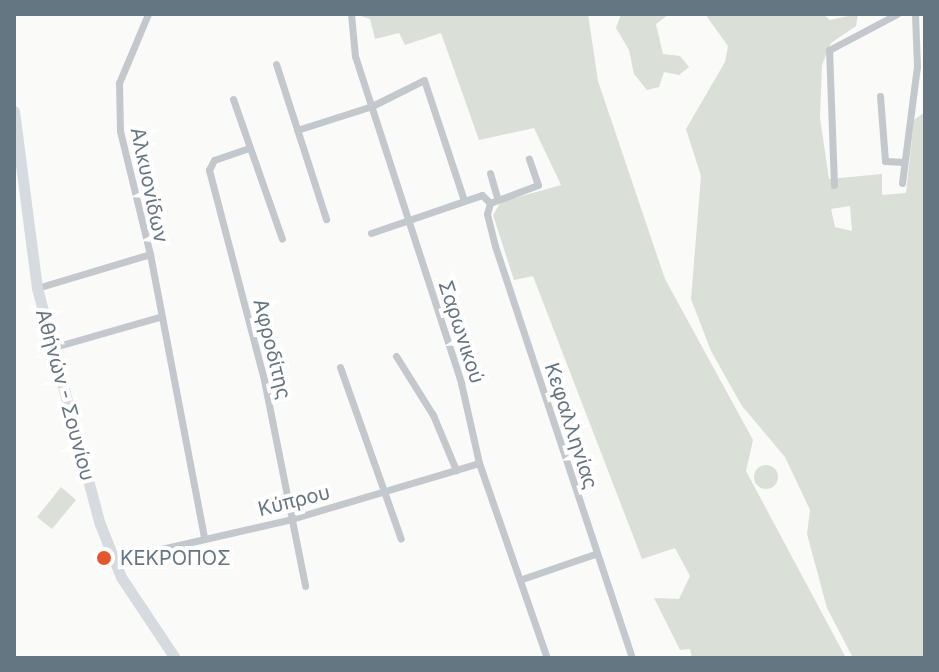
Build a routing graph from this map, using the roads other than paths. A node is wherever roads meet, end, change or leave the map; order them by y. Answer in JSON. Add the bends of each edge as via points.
{"nodes":[{"id":1,"x":148,"y":14,"type":"edge"},
{"id":2,"x":351,"y":14,"type":"edge"},
{"id":3,"x":897,"y":14,"type":"edge"},
{"id":4,"x":915,"y":14,"type":"edge"},
{"id":5,"x":276,"y":64,"type":"dead end"},
{"id":6,"x":880,"y":96,"type":"dead end"},
{"id":7,"x":233,"y":99,"type":"dead end"},
{"id":8,"x":372,"y":106,"type":"junction"},
{"id":9,"x":14,"y":111,"type":"edge"},
{"id":10,"x":297,"y":130,"type":"junction"},
{"id":11,"x":249,"y":148,"type":"junction"},
{"id":12,"x":529,"y":159,"type":"dead end"},
{"id":13,"x":904,"y":162,"type":"junction"},
{"id":14,"x":490,"y":173,"type":"dead end"},
{"id":15,"x":902,"y":183,"type":"dead end"},
{"id":16,"x":834,"y":185,"type":"dead end"},
{"id":17,"x":464,"y":200,"type":"junction"},
{"id":18,"x":494,"y":200,"type":"junction"},
{"id":19,"x":407,"y":218,"type":"junction"},
{"id":20,"x":326,"y":219,"type":"dead end"},
{"id":21,"x":371,"y":233,"type":"dead end"},
{"id":22,"x":282,"y":239,"type":"dead end"},
{"id":23,"x":150,"y":254,"type":"junction"},
{"id":24,"x":37,"y":288,"type":"junction"},
{"id":25,"x":159,"y":317,"type":"junction"},
{"id":26,"x":51,"y":348,"type":"junction"},
{"id":27,"x":396,"y":356,"type":"dead end"},
{"id":28,"x":340,"y":367,"type":"dead end"},
{"id":29,"x":479,"y":463,"type":"junction"},
{"id":30,"x":456,"y":470,"type":"junction"},
{"id":31,"x":382,"y":494,"type":"junction"},
{"id":32,"x":288,"y":520,"type":"junction"},
{"id":33,"x":204,"y":538,"type":"junction"},
{"id":34,"x":401,"y":539,"type":"dead end"},
{"id":35,"x":595,"y":554,"type":"junction"},
{"id":36,"x":113,"y":560,"type":"junction"},
{"id":37,"x":522,"y":579,"type":"junction"},
{"id":38,"x":305,"y":586,"type":"dead end"},
{"id":39,"x":175,"y":658,"type":"edge"},
{"id":40,"x":547,"y":658,"type":"edge"},
{"id":41,"x":632,"y":658,"type":"edge"}],
"edges":[{"from":1,"to":23,"type":"street","name":"Αλκυονίδων","via":[[118,95],[124,155]]},
{"from":2,"to":8,"type":"street","name":"Σαρωνικού","via":[[351,41]]},
{"from":3,"to":16,"type":"street","via":[[829,50]]},
{"from":4,"to":13,"type":"street","via":[[917,66]]},
{"from":5,"to":10,"type":"street"},
{"from":6,"to":13,"type":"street","via":[[885,161]]},
{"from":7,"to":11,"type":"street"},
{"from":8,"to":10,"type":"street"},
{"from":8,"to":17,"type":"street","via":[[424,80]]},
{"from":8,"to":19,"type":"street","name":"Σαρωνικού"},
{"from":9,"to":24,"type":"main road","name":"Αθήνών - Σουνίου"},
{"from":10,"to":20,"type":"street"},
{"from":11,"to":22,"type":"street"},
{"from":11,"to":32,"type":"street","name":"Αφροδίτης","via":[[214,160],[209,170],[264,380]]},
{"from":12,"to":18,"type":"street","via":[[538,185]]},
{"from":13,"to":15,"type":"street"},
{"from":14,"to":18,"type":"street","name":"Κεφαλληνίας"},
{"from":17,"to":18,"type":"street","via":[[482,195]]},
{"from":17,"to":19,"type":"street"},
{"from":18,"to":35,"type":"street","name":"Κεφαλληνίας","via":[[487,214],[495,246]]},
{"from":19,"to":21,"type":"street"},
{"from":19,"to":29,"type":"street","name":"Σαρωνικού","via":[[461,383]]},
{"from":23,"to":24,"type":"street","name":"Αλκυονίδων"},
{"from":23,"to":25,"type":"street"},
{"from":24,"to":26,"type":"main road","name":"Αθήνών - Σουνίου"},
{"from":25,"to":26,"type":"street"},
{"from":25,"to":33,"type":"street"},
{"from":26,"to":36,"type":"main road","name":"Αθήνών - Σουνίου"},
{"from":27,"to":30,"type":"street","via":[[433,415]]},
{"from":28,"to":31,"type":"street"},
{"from":29,"to":30,"type":"street","name":"Κύπρου"},
{"from":29,"to":37,"type":"street","name":"Σαρωνικού"},
{"from":30,"to":31,"type":"street","name":"Κύπρου"},
{"from":31,"to":32,"type":"street","name":"Κύπρου"},
{"from":31,"to":34,"type":"street"},
{"from":32,"to":33,"type":"street","name":"Κύπρου"},
{"from":32,"to":38,"type":"street","name":"Αφροδίτης"},
{"from":33,"to":36,"type":"street","name":"Κύπρου"},
{"from":35,"to":37,"type":"street"},
{"from":35,"to":41,"type":"street","name":"Κεφαλληνίας"},
{"from":36,"to":39,"type":"main road","name":"Αθήνών - Σουνίου"},
{"from":37,"to":40,"type":"street","name":"Σαρωνικού"}]}
